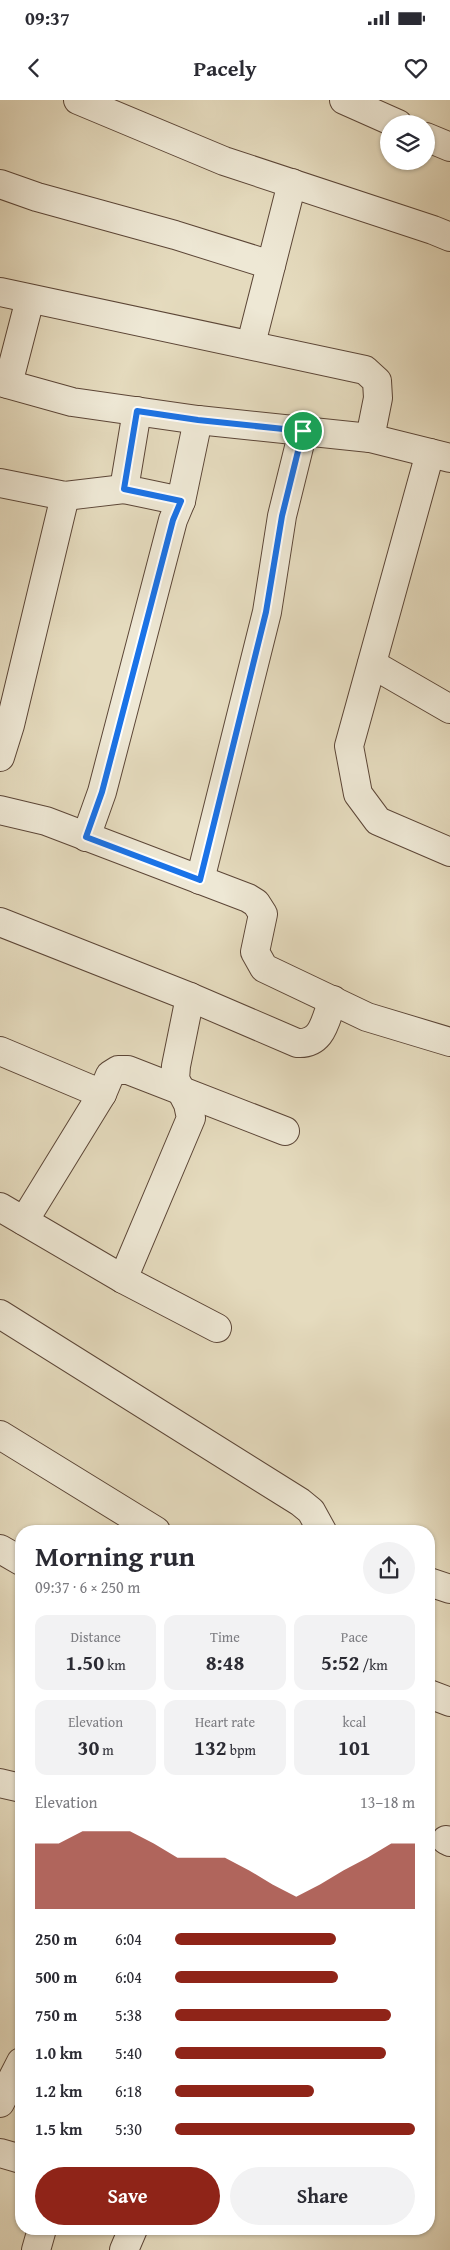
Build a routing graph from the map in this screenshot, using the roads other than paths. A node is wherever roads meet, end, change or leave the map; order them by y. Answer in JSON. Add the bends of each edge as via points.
{"nodes":[{"id":1,"x":78,"y":100,"type":"edge"},
{"id":2,"x":344,"y":100,"type":"edge"},
{"id":3,"x":380,"y":116,"type":"edge"},
{"id":4,"x":435,"y":140,"type":"edge"},
{"id":5,"x":450,"y":147,"type":"edge"},
{"id":6,"x":292,"y":183,"type":"junction"},
{"id":7,"x":0,"y":184,"type":"edge"},
{"id":8,"x":450,"y":237,"type":"edge"},
{"id":9,"x":271,"y":265,"type":"junction"},
{"id":10,"x":0,"y":292,"type":"edge"},
{"id":11,"x":30,"y":299,"type":"junction"},
{"id":12,"x":250,"y":344,"type":"junction"},
{"id":13,"x":4,"y":383,"type":"edge"},
{"id":14,"x":137,"y":411,"type":"junction"},
{"id":15,"x":198,"y":420,"type":"junction"},
{"id":16,"x":303,"y":431,"type":"junction"},
{"id":17,"x":370,"y":438,"type":"junction"},
{"id":18,"x":440,"y":455,"type":"edge"},
{"id":19,"x":0,"y":483,"type":"edge"},
{"id":20,"x":124,"y":489,"type":"junction"},
{"id":21,"x":65,"y":496,"type":"junction"},
{"id":22,"x":181,"y":501,"type":"junction"},
{"id":23,"x":372,"y":664,"type":"junction"},
{"id":24,"x":450,"y":708,"type":"edge"},
{"id":25,"x":0,"y":757,"type":"edge"},
{"id":26,"x":0,"y":810,"type":"edge"},
{"id":27,"x":86,"y":837,"type":"junction"},
{"id":28,"x":450,"y":852,"type":"edge"},
{"id":29,"x":200,"y":880,"type":"junction"},
{"id":30,"x":0,"y":922,"type":"edge"},
{"id":31,"x":190,"y":997,"type":"junction"},
{"id":32,"x":333,"y":1000,"type":"junction"},
{"id":33,"x":450,"y":1042,"type":"edge"},
{"id":34,"x":0,"y":1051,"type":"edge"},
{"id":35,"x":180,"y":1089,"type":"junction"},
{"id":36,"x":102,"y":1094,"type":"junction"},
{"id":37,"x":284,"y":1131,"type":"dead end"},
{"id":38,"x":0,"y":1208,"type":"edge"},
{"id":39,"x":24,"y":1221,"type":"junction"},
{"id":40,"x":123,"y":1279,"type":"junction"},
{"id":41,"x":0,"y":1314,"type":"edge"},
{"id":42,"x":217,"y":1328,"type":"dead end"},
{"id":43,"x":0,"y":1435,"type":"edge"},
{"id":44,"x":146,"y":1525,"type":"edge"},
{"id":45,"x":319,"y":1525,"type":"edge"},
{"id":46,"x":0,"y":1549,"type":"edge"},
{"id":47,"x":15,"y":1558,"type":"edge"},
{"id":48,"x":435,"y":1584,"type":"edge"},
{"id":49,"x":450,"y":1589,"type":"edge"},
{"id":50,"x":435,"y":1696,"type":"edge"},
{"id":51,"x":450,"y":1702,"type":"edge"},
{"id":52,"x":0,"y":1783,"type":"edge"},
{"id":53,"x":15,"y":1787,"type":"edge"},
{"id":54,"x":15,"y":2074,"type":"edge"},
{"id":55,"x":0,"y":2103,"type":"edge"},
{"id":56,"x":0,"y":2153,"type":"edge"},
{"id":57,"x":15,"y":2158,"type":"edge"},
{"id":58,"x":40,"y":2235,"type":"edge"},
{"id":59,"x":130,"y":2235,"type":"edge"},
{"id":60,"x":36,"y":2250,"type":"edge"},
{"id":61,"x":124,"y":2250,"type":"edge"}],
"edges":[{"from":1,"to":6,"type":"street","via":[[224,161]]},
{"from":2,"to":3,"type":"street"},
{"from":4,"to":5,"type":"street"},
{"from":6,"to":8,"type":"street"},
{"from":6,"to":9,"type":"street"},
{"from":7,"to":9,"type":"street"},
{"from":9,"to":12,"type":"street"},
{"from":10,"to":11,"type":"street"},
{"from":11,"to":12,"type":"street"},
{"from":11,"to":13,"type":"street"},
{"from":12,"to":17,"type":"street","via":[[365,370],[377,381],[378,398]]},
{"from":13,"to":14,"type":"street","via":[[72,402]]},
{"from":14,"to":15,"type":"street"},
{"from":14,"to":20,"type":"street"},
{"from":15,"to":16,"type":"street"},
{"from":15,"to":22,"type":"street"},
{"from":16,"to":17,"type":"street"},
{"from":16,"to":29,"type":"street","via":[[282,516],[266,612]]},
{"from":17,"to":18,"type":"street"},
{"from":18,"to":23,"type":"street"},
{"from":19,"to":21,"type":"street"},
{"from":20,"to":21,"type":"street"},
{"from":20,"to":22,"type":"street"},
{"from":21,"to":25,"type":"street"},
{"from":22,"to":27,"type":"street","via":[[173,520],[102,792]]},
{"from":23,"to":24,"type":"street"},
{"from":23,"to":28,"type":"street","via":[[349,746],[358,794],[378,821]]},
{"from":26,"to":27,"type":"street","via":[[46,821]]},
{"from":27,"to":29,"type":"street"},
{"from":29,"to":32,"type":"street","via":[[256,903],[263,914],[254,952],[264,968]]},
{"from":30,"to":31,"type":"street"},
{"from":31,"to":32,"type":"street","via":[[297,1043],[308,1044],[318,1037]]},
{"from":31,"to":35,"type":"street","via":[[176,1066],[175,1079]]},
{"from":32,"to":33,"type":"street","via":[[367,1017]]},
{"from":34,"to":36,"type":"street"},
{"from":35,"to":36,"type":"street","via":[[128,1070],[118,1070],[110,1075]]},
{"from":35,"to":37,"type":"street"},
{"from":35,"to":40,"type":"street","via":[[191,1118]]},
{"from":36,"to":39,"type":"street"},
{"from":38,"to":39,"type":"street"},
{"from":39,"to":40,"type":"street"},
{"from":40,"to":42,"type":"street"},
{"from":41,"to":45,"type":"street","via":[[300,1502],[311,1511]]},
{"from":43,"to":44,"type":"street"},
{"from":46,"to":47,"type":"street"},
{"from":48,"to":49,"type":"street"},
{"from":50,"to":51,"type":"street"},
{"from":52,"to":53,"type":"street"},
{"from":54,"to":55,"type":"street"},
{"from":56,"to":57,"type":"street"},
{"from":58,"to":60,"type":"street"},
{"from":59,"to":61,"type":"street"}]}
